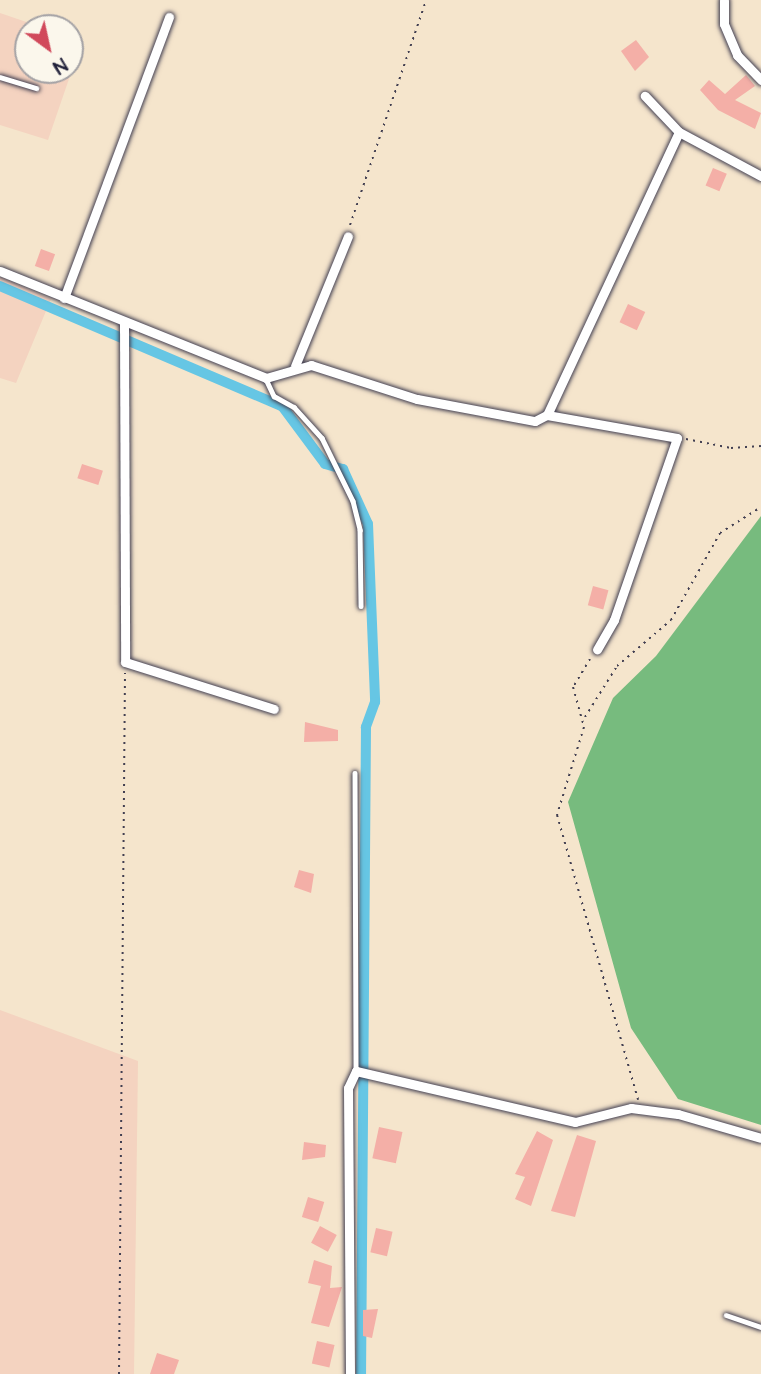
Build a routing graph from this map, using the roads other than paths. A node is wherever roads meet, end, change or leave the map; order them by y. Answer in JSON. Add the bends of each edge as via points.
{"nodes":[{"id":1,"x":713,"y":0,"type":"edge"},
{"id":2,"x":722,"y":0,"type":"edge"},
{"id":3,"x":169,"y":17,"type":"dead end"},
{"id":4,"x":0,"y":77,"type":"edge"},
{"id":5,"x":761,"y":80,"type":"edge"},
{"id":6,"x":36,"y":88,"type":"dead end"},
{"id":7,"x":645,"y":96,"type":"dead end"},
{"id":8,"x":679,"y":132,"type":"junction"},
{"id":9,"x":761,"y":176,"type":"edge"},
{"id":10,"x":348,"y":236,"type":"road end"},
{"id":11,"x":0,"y":271,"type":"edge"},
{"id":12,"x":64,"y":298,"type":"junction"},
{"id":13,"x":124,"y":323,"type":"junction"},
{"id":14,"x":296,"y":366,"type":"junction"},
{"id":15,"x":265,"y":378,"type":"junction"},
{"id":16,"x":547,"y":415,"type":"junction"},
{"id":17,"x":362,"y":606,"type":"dead end"},
{"id":18,"x":597,"y":650,"type":"road end"},
{"id":19,"x":274,"y":709,"type":"dead end"},
{"id":20,"x":355,"y":773,"type":"dead end"},
{"id":21,"x":361,"y":1070,"type":"junction"},
{"id":22,"x":761,"y":1138,"type":"edge"},
{"id":23,"x":726,"y":1314,"type":"dead end"},
{"id":24,"x":761,"y":1326,"type":"edge"},
{"id":25,"x":351,"y":1374,"type":"edge"}],
"edges":[{"from":1,"to":2,"type":"street"},
{"from":2,"to":5,"type":"street","via":[[724,24],[737,55]]},
{"from":3,"to":12,"type":"street"},
{"from":4,"to":6,"type":"lane"},
{"from":7,"to":8,"type":"street"},
{"from":8,"to":9,"type":"street"},
{"from":8,"to":16,"type":"street"},
{"from":10,"to":14,"type":"street"},
{"from":11,"to":12,"type":"street"},
{"from":12,"to":13,"type":"street"},
{"from":13,"to":15,"type":"street"},
{"from":13,"to":19,"type":"street","via":[[125,662]]},
{"from":14,"to":15,"type":"street"},
{"from":14,"to":16,"type":"street","via":[[526,423]]},
{"from":15,"to":17,"type":"lane","via":[[274,397],[295,407],[322,438],[353,501]]},
{"from":16,"to":18,"type":"street","via":[[677,438],[614,620]]},
{"from":20,"to":21,"type":"lane"},
{"from":21,"to":22,"type":"street","via":[[575,1122],[639,1109],[678,1114]]},
{"from":21,"to":25,"type":"street","via":[[348,1088]]},
{"from":23,"to":24,"type":"lane"}]}
